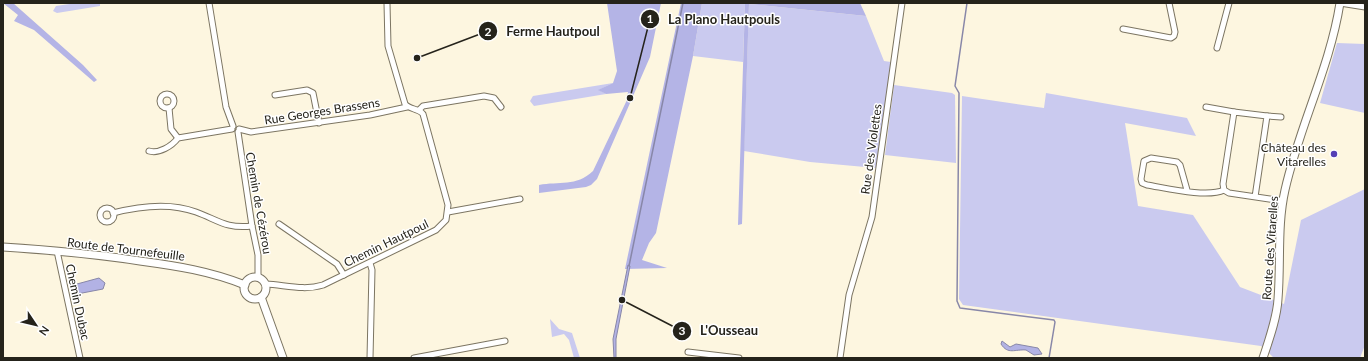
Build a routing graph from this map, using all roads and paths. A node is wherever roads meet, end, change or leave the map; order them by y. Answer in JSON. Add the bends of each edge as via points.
{"nodes":[{"id":1,"x":208,"y":3,"type":"edge"},
{"id":2,"x":387,"y":3,"type":"edge"},
{"id":3,"x":902,"y":3,"type":"edge"},
{"id":4,"x":1169,"y":3,"type":"edge"},
{"id":5,"x":1229,"y":3,"type":"edge"},
{"id":6,"x":1340,"y":3,"type":"edge"},
{"id":7,"x":1365,"y":7,"type":"edge"},
{"id":8,"x":1123,"y":29,"type":"dead end"},
{"id":9,"x":1217,"y":48,"type":"dead end"},
{"id":10,"x":275,"y":94,"type":"dead end"},
{"id":11,"x":501,"y":106,"type":"dead end"},
{"id":12,"x":407,"y":107,"type":"junction"},
{"id":13,"x":1206,"y":107,"type":"dead end"},
{"id":14,"x":169,"y":108,"type":"dead end"},
{"id":15,"x":420,"y":110,"type":"junction"},
{"id":16,"x":1234,"y":112,"type":"junction"},
{"id":17,"x":1267,"y":116,"type":"junction"},
{"id":18,"x":1281,"y":117,"type":"dead end"},
{"id":19,"x":319,"y":122,"type":"junction"},
{"id":20,"x":232,"y":128,"type":"junction"},
{"id":21,"x":238,"y":131,"type":"junction"},
{"id":22,"x":178,"y":138,"type":"junction"},
{"id":23,"x":149,"y":151,"type":"dead end"},
{"id":24,"x":1187,"y":190,"type":"junction"},
{"id":25,"x":1224,"y":190,"type":"junction"},
{"id":26,"x":1255,"y":197,"type":"junction"},
{"id":27,"x":520,"y":199,"type":"dead end"},
{"id":28,"x":1283,"y":201,"type":"junction"},
{"id":29,"x":448,"y":212,"type":"junction"},
{"id":30,"x":113,"y":213,"type":"dead end"},
{"id":31,"x":279,"y":224,"type":"dead end"},
{"id":32,"x":252,"y":226,"type":"junction"},
{"id":33,"x":3,"y":247,"type":"edge"},
{"id":34,"x":57,"y":251,"type":"junction"},
{"id":35,"x":370,"y":263,"type":"junction"},
{"id":36,"x":344,"y":275,"type":"junction"},
{"id":37,"x":258,"y":277,"type":"junction"},
{"id":38,"x":266,"y":284,"type":"junction"},
{"id":39,"x":244,"y":285,"type":"junction"},
{"id":40,"x":261,"y":298,"type":"junction"},
{"id":41,"x":505,"y":341,"type":"dead end"},
{"id":42,"x":688,"y":352,"type":"dead end"},
{"id":43,"x":1263,"y":357,"type":"edge"},
{"id":44,"x":80,"y":358,"type":"edge"},
{"id":45,"x":283,"y":358,"type":"edge"},
{"id":46,"x":370,"y":358,"type":"edge"},
{"id":47,"x":414,"y":358,"type":"edge"},
{"id":48,"x":739,"y":358,"type":"edge"},
{"id":49,"x":840,"y":358,"type":"edge"}],
"edges":[{"from":1,"to":20,"type":"street","via":[[226,108]]},
{"from":2,"to":12,"type":"street","via":[[388,46]]},
{"from":3,"to":49,"type":"street","name":"Rue des Violettes","via":[[872,217],[849,295]]},
{"from":4,"to":8,"type":"street","via":[[1175,32],[1171,38]]},
{"from":5,"to":9,"type":"street"},
{"from":6,"to":7,"type":"street"},
{"from":6,"to":28,"type":"street","name":"Route des Vitarelles","via":[[1328,53],[1300,136]]},
{"from":10,"to":19,"type":"street","via":[[307,90],[313,93]]},
{"from":11,"to":15,"type":"street","via":[[494,98],[484,96],[423,106]]},
{"from":12,"to":15,"type":"street"},
{"from":12,"to":19,"type":"street","name":"Rue Georges Brassens"},
{"from":13,"to":16,"type":"street"},
{"from":14,"to":22,"type":"street","via":[[171,129]]},
{"from":15,"to":29,"type":"street","via":[[426,124]]},
{"from":16,"to":17,"type":"street"},
{"from":16,"to":25,"type":"street"},
{"from":17,"to":18,"type":"street"},
{"from":17,"to":26,"type":"street"},
{"from":19,"to":21,"type":"street","name":"Rue Georges Brassens","via":[[252,132]]},
{"from":20,"to":21,"type":"street","via":[[237,125]]},
{"from":20,"to":22,"type":"street"},
{"from":21,"to":32,"type":"street","name":"Chemin de Cézérou"},
{"from":22,"to":23,"type":"street","via":[[162,150]]},
{"from":24,"to":24,"type":"street","via":[[1142,183],[1144,161],[1151,158],[1177,162]]},
{"from":24,"to":25,"type":"street","via":[[1213,194]]},
{"from":25,"to":26,"type":"street"},
{"from":26,"to":28,"type":"street"},
{"from":27,"to":29,"type":"street"},
{"from":28,"to":43,"type":"street","name":"Route des Vitarelles","via":[[1278,301]]},
{"from":29,"to":35,"type":"street","name":"Chemin Hautpoul","via":[[442,226],[436,230]]},
{"from":30,"to":32,"type":"street","via":[[145,206],[176,207],[194,211],[233,227]]},
{"from":31,"to":36,"type":"street","via":[[337,264]]},
{"from":32,"to":37,"type":"street","name":"Chemin de Cézérou","via":[[258,255]]},
{"from":33,"to":34,"type":"street","name":"Route de Tournefeuille"},
{"from":34,"to":39,"type":"street","name":"Route de Tournefeuille","via":[[193,268]]},
{"from":34,"to":44,"type":"street","name":"Chemin Dubac"},
{"from":35,"to":36,"type":"street","name":"Chemin Hautpoul"},
{"from":35,"to":46,"type":"street"},
{"from":36,"to":38,"type":"street","name":"Chemin Hautpoul","via":[[310,288]]},
{"from":37,"to":38,"type":"street"},
{"from":37,"to":39,"type":"street","via":[[250,278]]},
{"from":38,"to":40,"type":"street","via":[[266,291]]},
{"from":39,"to":40,"type":"street","via":[[249,298]]},
{"from":40,"to":45,"type":"street"},
{"from":41,"to":47,"type":"street"},
{"from":42,"to":48,"type":"street"}]}
